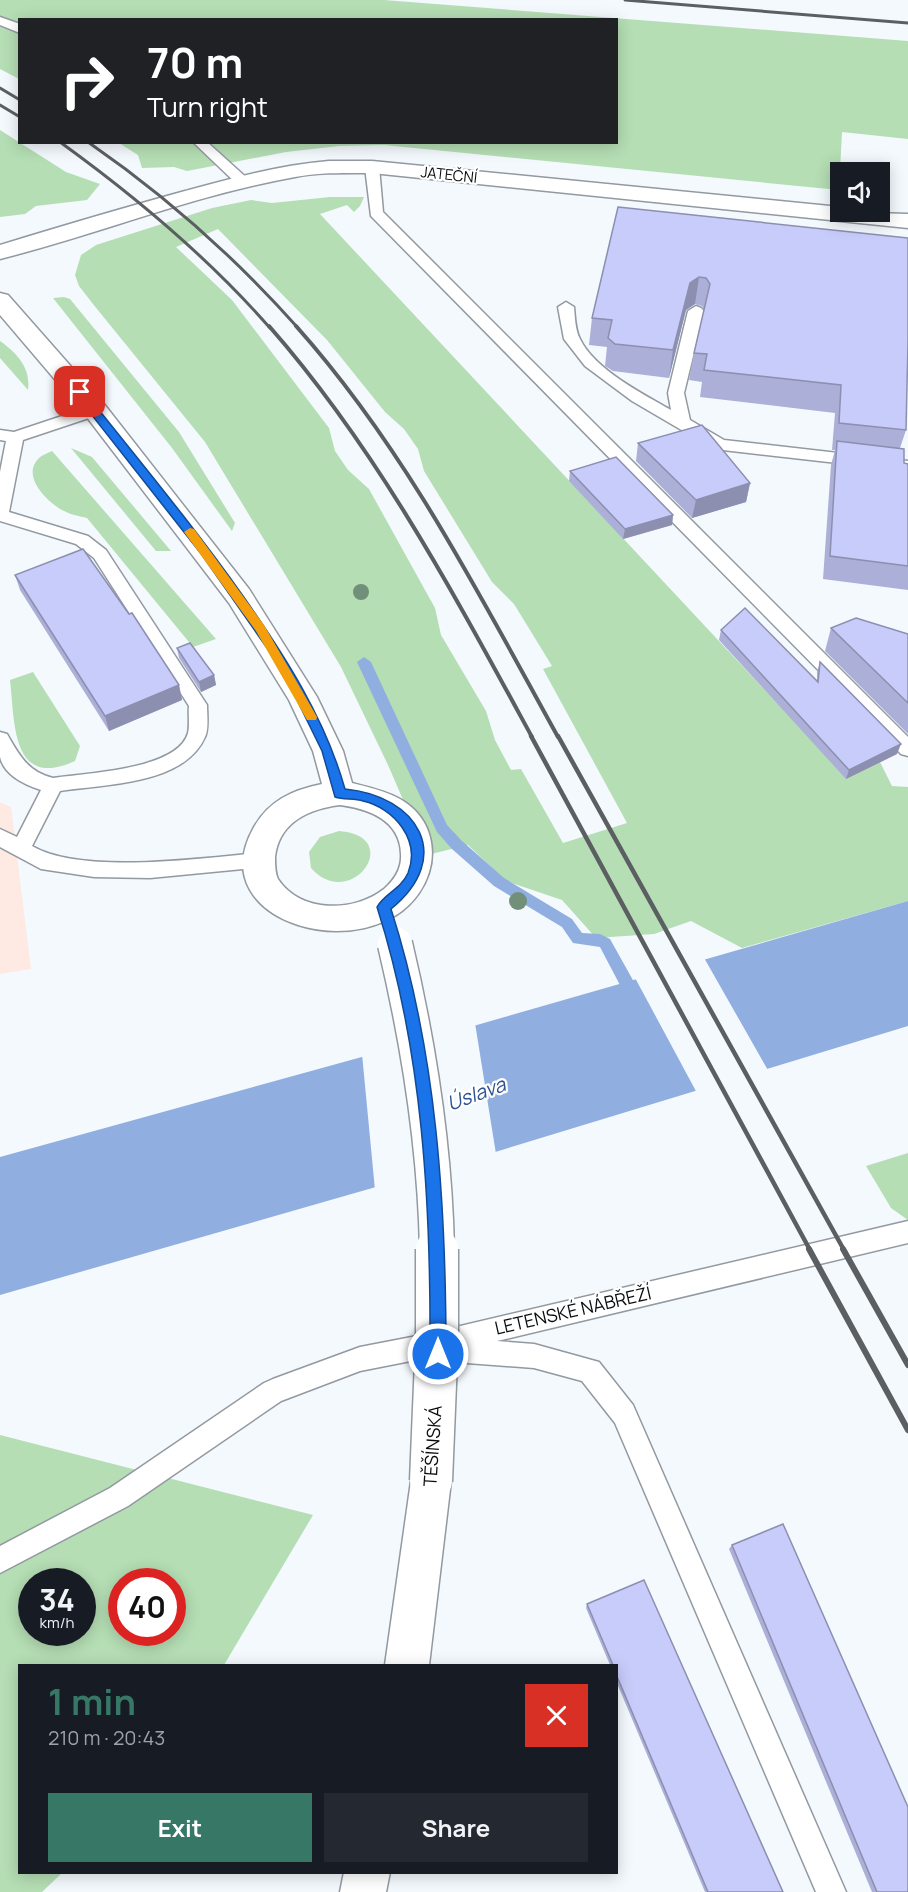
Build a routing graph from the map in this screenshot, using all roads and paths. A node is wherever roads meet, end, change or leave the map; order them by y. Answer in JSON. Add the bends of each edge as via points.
{"nodes":[{"id":1,"x":0,"y":21,"type":"edge"},
{"id":2,"x":18,"y":28,"type":"edge"},
{"id":3,"x":200,"y":144,"type":"edge"},
{"id":4,"x":372,"y":167,"type":"junction"},
{"id":5,"x":243,"y":182,"type":"junction"},
{"id":6,"x":908,"y":221,"type":"edge"},
{"id":7,"x":0,"y":252,"type":"edge"},
{"id":8,"x":0,"y":300,"type":"edge"},
{"id":9,"x":566,"y":307,"type":"dead end"},
{"id":10,"x":696,"y":311,"type":"edge"},
{"id":11,"x":95,"y":410,"type":"junction"},
{"id":12,"x":682,"y":423,"type":"junction"},
{"id":13,"x":8,"y":436,"type":"edge"},
{"id":14,"x":908,"y":466,"type":"edge"},
{"id":15,"x":0,"y":514,"type":"edge"},
{"id":16,"x":0,"y":739,"type":"edge"},
{"id":17,"x":908,"y":749,"type":"edge"},
{"id":18,"x":53,"y":785,"type":"junction"},
{"id":19,"x":340,"y":793,"type":"junction"},
{"id":20,"x":0,"y":837,"type":"edge"},
{"id":21,"x":21,"y":849,"type":"junction"},
{"id":22,"x":258,"y":861,"type":"junction"},
{"id":23,"x":384,"y":907,"type":"junction"},
{"id":24,"x":908,"y":1232,"type":"edge"},
{"id":25,"x":422,"y":1347,"type":"junction"},
{"id":26,"x":0,"y":1560,"type":"edge"},
{"id":27,"x":407,"y":1664,"type":"edge"},
{"id":28,"x":367,"y":1874,"type":"edge"},
{"id":29,"x":363,"y":1892,"type":"edge"},
{"id":30,"x":831,"y":1892,"type":"edge"}],
"edges":[{"from":1,"to":2,"type":"lane"},
{"from":3,"to":5,"type":"lane"},
{"from":4,"to":5,"type":"street","name":"JATEČNÍ","via":[[296,170]]},
{"from":4,"to":6,"type":"street","name":"JATEČNÍ"},
{"from":4,"to":17,"type":"lane","via":[[376,213]]},
{"from":5,"to":7,"type":"street","name":"JATEČNÍ"},
{"from":8,"to":11,"type":"street"},
{"from":9,"to":12,"type":"lane","via":[[572,340],[591,362],[628,392]]},
{"from":10,"to":12,"type":"lane","via":[[676,393]]},
{"from":11,"to":13,"type":"lane"},
{"from":11,"to":19,"type":"street","via":[[206,552],[271,645],[328,751]]},
{"from":12,"to":14,"type":"lane","via":[[720,445]]},
{"from":13,"to":15,"type":"lane"},
{"from":15,"to":18,"type":"lane","via":[[82,540],[100,554],[198,705],[197,735],[185,754],[158,769]]},
{"from":16,"to":18,"type":"lane","via":[[13,765],[37,782]]},
{"from":18,"to":21,"type":"lane"},
{"from":19,"to":22,"type":"street","via":[[292,806],[274,821],[262,840]]},
{"from":19,"to":23,"type":"street","via":[[386,804],[414,834],[418,854],[414,874],[402,892]]},
{"from":20,"to":21,"type":"lane"},
{"from":21,"to":22,"type":"lane","via":[[41,861],[94,869],[150,870]]},
{"from":22,"to":23,"type":"street","via":[[262,880],[273,896],[291,910],[312,918],[362,917]]},
{"from":23,"to":27,"type":"street","name":"TĚŠÍNSKÁ","bridge":true,"via":[[412,1017],[423,1085],[438,1274],[438,1374],[431,1481]]},
{"from":24,"to":25,"type":"lane","name":"LETENSKÉ NÁBŘEŽÍ"},
{"from":25,"to":26,"type":"lane","name":"LETENSKÉ NÁBŘEŽÍ","via":[[360,1359],[273,1392],[119,1497]]},
{"from":25,"to":30,"type":"lane","via":[[534,1356],[590,1371],[624,1414]]},
{"from":28,"to":29,"type":"street"}]}
